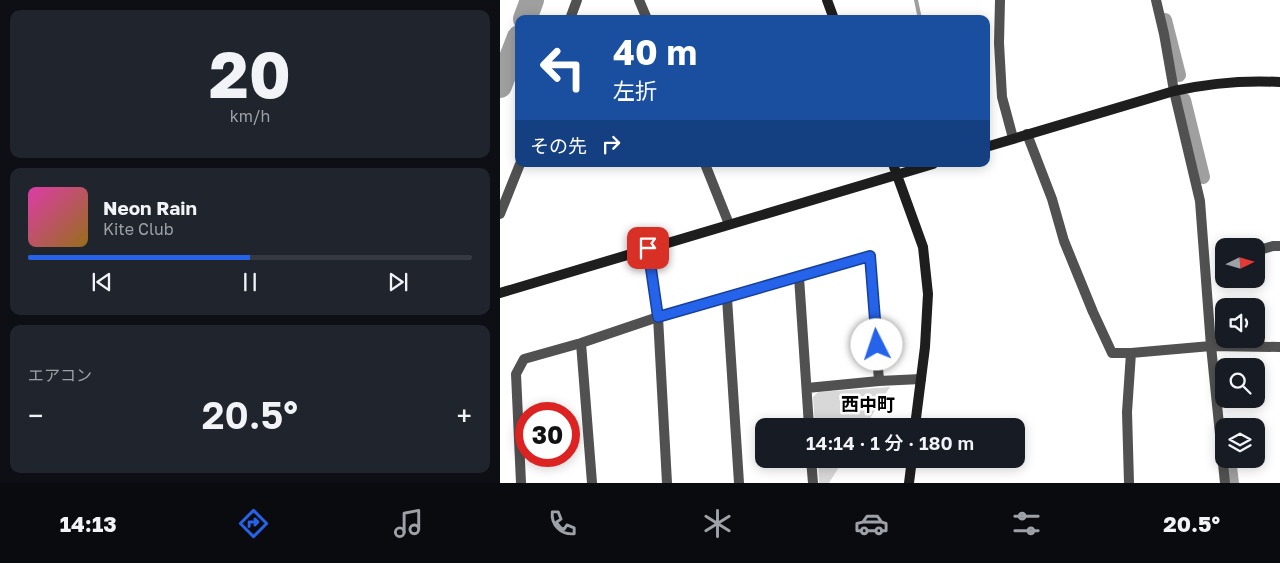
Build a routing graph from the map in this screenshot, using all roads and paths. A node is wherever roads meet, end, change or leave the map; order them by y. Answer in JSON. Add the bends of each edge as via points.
{"nodes":[{"id":1,"x":576,"y":0,"type":"edge"},
{"id":2,"x":639,"y":0,"type":"edge"},
{"id":3,"x":827,"y":0,"type":"edge"},
{"id":4,"x":1000,"y":0,"type":"edge"},
{"id":5,"x":1156,"y":0,"type":"edge"},
{"id":6,"x":571,"y":15,"type":"edge"},
{"id":7,"x":645,"y":15,"type":"edge"},
{"id":8,"x":833,"y":15,"type":"edge"},
{"id":9,"x":1280,"y":82,"type":"edge"},
{"id":10,"x":1174,"y":91,"type":"junction"},
{"id":11,"x":1027,"y":134,"type":"junction"},
{"id":12,"x":1013,"y":138,"type":"junction"},
{"id":13,"x":990,"y":146,"type":"edge"},
{"id":14,"x":519,"y":167,"type":"edge"},
{"id":15,"x":706,"y":167,"type":"edge"},
{"id":16,"x":894,"y":167,"type":"edge"},
{"id":17,"x":923,"y":167,"type":"edge"},
{"id":18,"x":898,"y":175,"type":"junction"},
{"id":19,"x":500,"y":214,"type":"edge"},
{"id":20,"x":729,"y":224,"type":"junction"},
{"id":21,"x":1280,"y":246,"type":"edge"},
{"id":22,"x":648,"y":248,"type":"junction"},
{"id":23,"x":1265,"y":248,"type":"edge"},
{"id":24,"x":799,"y":277,"type":"junction"},
{"id":25,"x":500,"y":293,"type":"edge"},
{"id":26,"x":728,"y":298,"type":"junction"},
{"id":27,"x":658,"y":317,"type":"junction"},
{"id":28,"x":581,"y":343,"type":"junction"},
{"id":29,"x":1211,"y":346,"type":"junction"},
{"id":30,"x":1280,"y":347,"type":"edge"},
{"id":31,"x":1131,"y":353,"type":"junction"},
{"id":32,"x":921,"y":378,"type":"junction"},
{"id":33,"x":879,"y":381,"type":"junction"},
{"id":34,"x":807,"y":388,"type":"junction"},
{"id":35,"x":809,"y":418,"type":"edge"},
{"id":36,"x":916,"y":418,"type":"edge"},
{"id":37,"x":812,"y":468,"type":"edge"},
{"id":38,"x":911,"y":468,"type":"edge"},
{"id":39,"x":521,"y":483,"type":"edge"},
{"id":40,"x":592,"y":483,"type":"edge"},
{"id":41,"x":667,"y":483,"type":"edge"},
{"id":42,"x":739,"y":483,"type":"edge"},
{"id":43,"x":813,"y":483,"type":"edge"},
{"id":44,"x":909,"y":483,"type":"edge"},
{"id":45,"x":1129,"y":483,"type":"edge"},
{"id":46,"x":1225,"y":483,"type":"edge"}],
"edges":[{"from":1,"to":6,"type":"street"},
{"from":2,"to":7,"type":"street"},
{"from":3,"to":8,"type":"street"},
{"from":4,"to":12,"type":"street","via":[[1002,97]]},
{"from":5,"to":10,"type":"street"},
{"from":9,"to":10,"type":"street","via":[[1233,81]]},
{"from":10,"to":11,"type":"street"},
{"from":10,"to":29,"type":"street","via":[[1200,201]]},
{"from":11,"to":12,"type":"street"},
{"from":11,"to":31,"type":"street","via":[[1052,198],[1064,241],[1112,353]]},
{"from":12,"to":13,"type":"street"},
{"from":14,"to":19,"type":"street"},
{"from":15,"to":20,"type":"street"},
{"from":16,"to":18,"type":"street"},
{"from":17,"to":18,"type":"street"},
{"from":18,"to":20,"type":"street"},
{"from":18,"to":32,"type":"street","via":[[923,247],[928,294]]},
{"from":20,"to":22,"type":"street"},
{"from":21,"to":23,"type":"street"},
{"from":22,"to":25,"type":"street"},
{"from":22,"to":27,"type":"street"},
{"from":24,"to":26,"type":"street"},
{"from":24,"to":33,"type":"street","via":[[870,256]]},
{"from":24,"to":34,"type":"street"},
{"from":26,"to":27,"type":"street"},
{"from":26,"to":42,"type":"street"},
{"from":27,"to":28,"type":"street"},
{"from":27,"to":41,"type":"street"},
{"from":28,"to":39,"type":"street","via":[[524,359],[516,374]]},
{"from":28,"to":40,"type":"street"},
{"from":29,"to":30,"type":"street"},
{"from":29,"to":31,"type":"street"},
{"from":29,"to":46,"type":"street"},
{"from":31,"to":45,"type":"street","via":[[1127,412]]},
{"from":32,"to":33,"type":"street"},
{"from":32,"to":36,"type":"street"},
{"from":33,"to":34,"type":"street"},
{"from":34,"to":35,"type":"street"},
{"from":37,"to":43,"type":"street"},
{"from":38,"to":44,"type":"street"}]}
